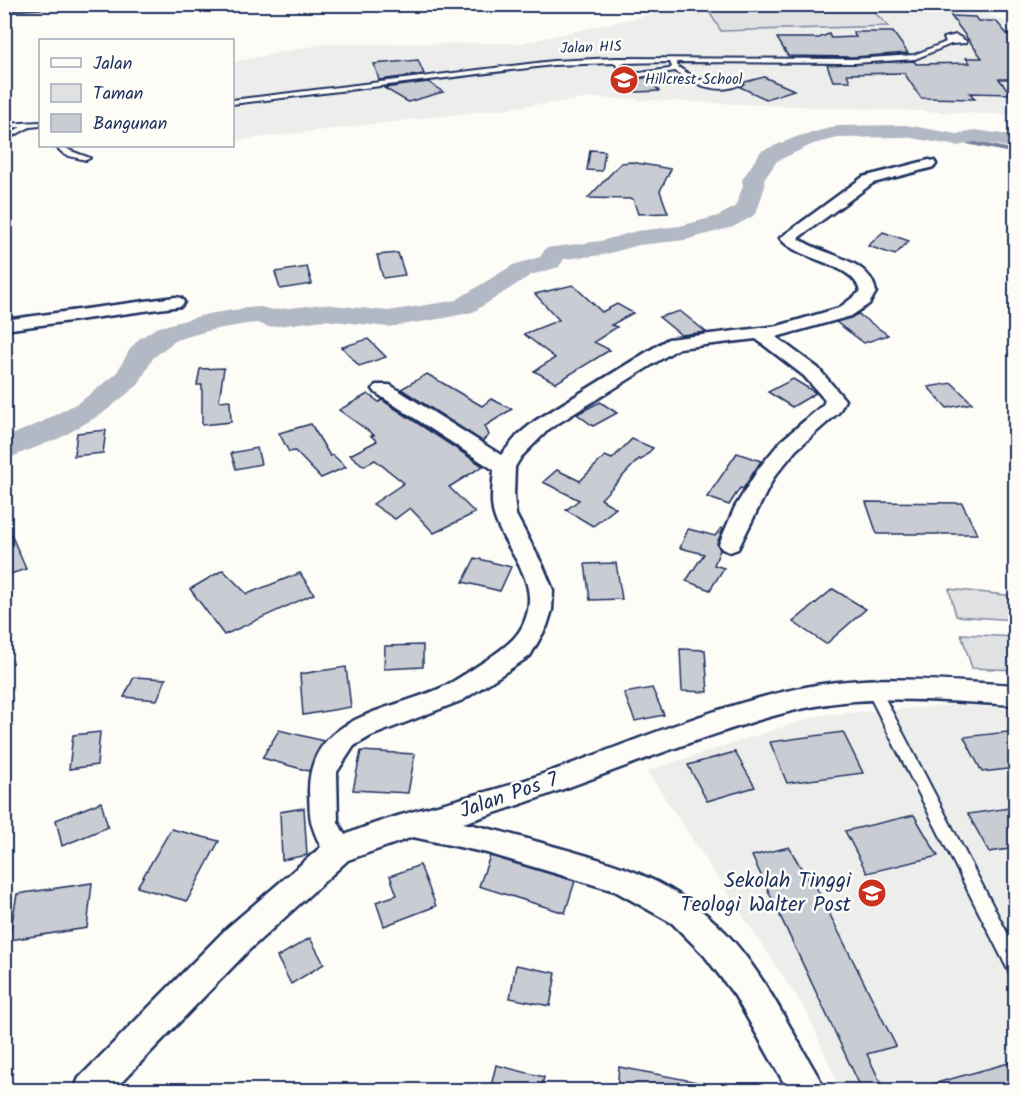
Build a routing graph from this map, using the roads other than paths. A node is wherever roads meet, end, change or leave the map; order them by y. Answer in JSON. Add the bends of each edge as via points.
{"nodes":[{"id":1,"x":101,"y":4,"type":"edge"},
{"id":2,"x":4,"y":8,"type":"edge"},
{"id":3,"x":950,"y":42,"type":"dead end"},
{"id":4,"x":616,"y":60,"type":"junction"},
{"id":5,"x":672,"y":60,"type":"junction"},
{"id":6,"x":675,"y":68,"type":"junction"},
{"id":7,"x":422,"y":80,"type":"junction"},
{"id":8,"x":389,"y":83,"type":"junction"},
{"id":9,"x":740,"y":83,"type":"dead end"},
{"id":10,"x":234,"y":102,"type":"edge"},
{"id":11,"x":39,"y":124,"type":"edge"},
{"id":12,"x":31,"y":125,"type":"junction"},
{"id":13,"x":4,"y":126,"type":"edge"},
{"id":14,"x":4,"y":139,"type":"edge"},
{"id":15,"x":60,"y":147,"type":"edge"},
{"id":16,"x":86,"y":158,"type":"dead end"},
{"id":17,"x":929,"y":164,"type":"dead end"},
{"id":18,"x":175,"y":302,"type":"dead end"},
{"id":19,"x":4,"y":325,"type":"edge"},
{"id":20,"x":761,"y":334,"type":"junction"},
{"id":21,"x":383,"y":389,"type":"dead end"},
{"id":22,"x":505,"y":467,"type":"junction"},
{"id":23,"x":730,"y":544,"type":"dead end"},
{"id":24,"x":873,"y":689,"type":"junction"},
{"id":25,"x":1016,"y":695,"type":"edge"},
{"id":26,"x":412,"y":826,"type":"junction"},
{"id":27,"x":338,"y":851,"type":"junction"},
{"id":28,"x":1016,"y":969,"type":"edge"},
{"id":29,"x":91,"y":1090,"type":"edge"},
{"id":30,"x":807,"y":1090,"type":"edge"}],
"edges":[{"from":1,"to":2,"type":"lane"},
{"from":3,"to":5,"type":"lane","name":"Jalan HIS","via":[[909,58],[805,62]]},
{"from":4,"to":5,"type":"lane","name":"Jalan HIS"},
{"from":4,"to":6,"type":"lane","via":[[630,74],[658,74]]},
{"from":4,"to":7,"type":"lane","name":"Jalan HIS","via":[[514,66]]},
{"from":5,"to":6,"type":"lane"},
{"from":6,"to":9,"type":"lane","via":[[708,88]]},
{"from":7,"to":8,"type":"lane","via":[[420,86],[405,89],[396,89]]},
{"from":7,"to":8,"type":"lane","via":[[419,74],[402,73],[390,77]]},
{"from":8,"to":10,"type":"lane"},
{"from":11,"to":12,"type":"lane"},
{"from":12,"to":13,"type":"lane"},
{"from":12,"to":14,"type":"lane"},
{"from":15,"to":16,"type":"lane"},
{"from":17,"to":20,"type":"street","via":[[868,180],[788,238],[863,277],[868,292],[853,308],[837,315]]},
{"from":18,"to":19,"type":"street"},
{"from":20,"to":22,"type":"street","via":[[680,342],[665,348],[542,425],[512,453]]},
{"from":20,"to":23,"type":"street","via":[[810,372],[835,400],[832,408],[783,451],[745,506]]},
{"from":21,"to":22,"type":"street"},
{"from":22,"to":27,"type":"street","via":[[505,515],[541,590],[535,626],[521,649],[454,693],[345,738],[323,770],[324,823]]},
{"from":24,"to":25,"type":"street","name":"Jalan Pos 7"},
{"from":24,"to":26,"type":"street","name":"Jalan Pos 7","via":[[818,695],[735,716],[512,796]]},
{"from":24,"to":28,"type":"lane"},
{"from":26,"to":27,"type":"street","name":"Jalan Pos 7"},
{"from":26,"to":30,"type":"street","via":[[469,836],[574,864],[622,879],[670,904],[715,944],[746,985]]},
{"from":27,"to":29,"type":"street","name":"Jalan Pos 7","via":[[238,939]]}]}
